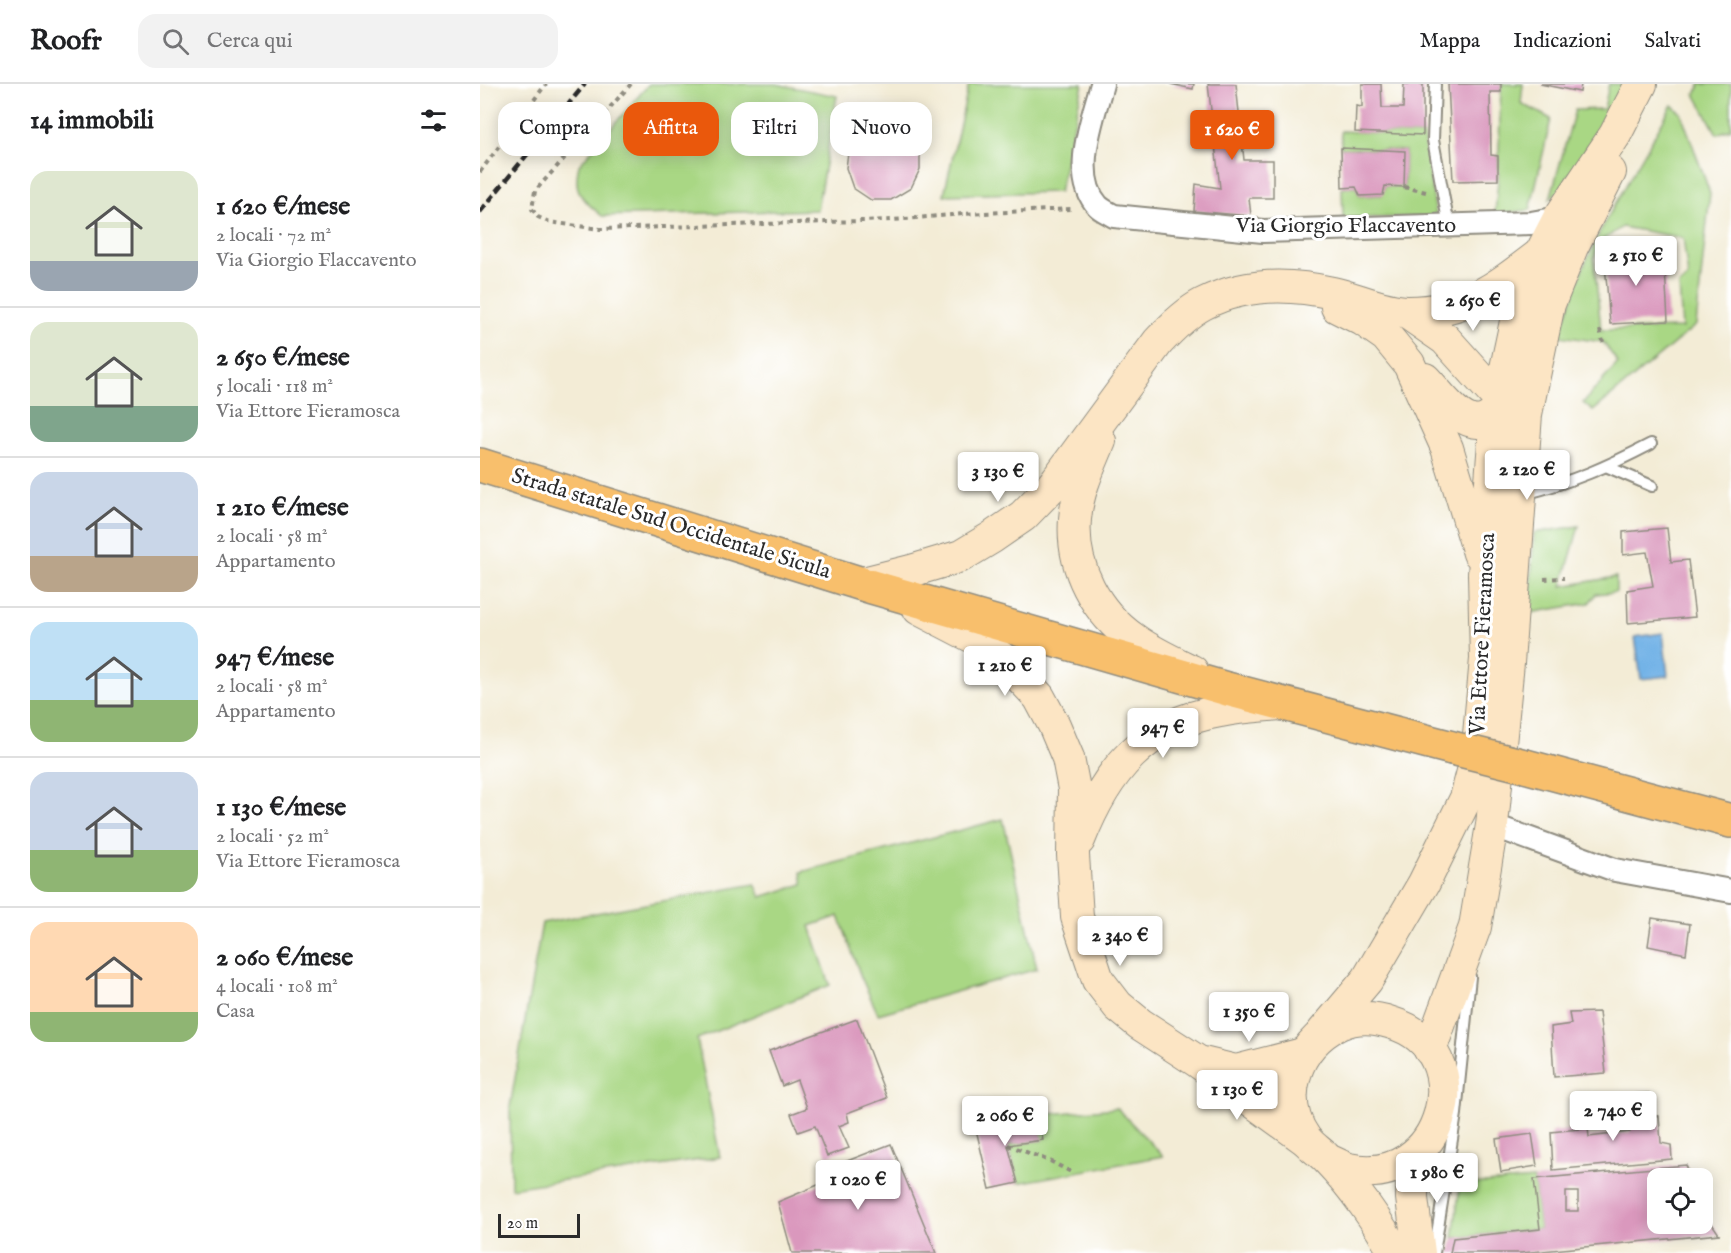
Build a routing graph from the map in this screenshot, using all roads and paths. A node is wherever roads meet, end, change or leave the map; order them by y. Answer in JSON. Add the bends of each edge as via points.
{"nodes":[{"id":1,"x":546,"y":84,"type":"edge"},
{"id":2,"x":631,"y":84,"type":"edge"},
{"id":3,"x":1102,"y":84,"type":"edge"},
{"id":4,"x":1435,"y":84,"type":"edge"},
{"id":5,"x":1641,"y":84,"type":"edge"},
{"id":6,"x":1656,"y":84,"type":"edge"},
{"id":7,"x":480,"y":172,"type":"edge"},
{"id":8,"x":1404,"y":187,"type":"dead end"},
{"id":9,"x":1432,"y":193,"type":"dead end"},
{"id":10,"x":1099,"y":207,"type":"junction"},
{"id":11,"x":1559,"y":218,"type":"junction"},
{"id":12,"x":1449,"y":226,"type":"junction"},
{"id":13,"x":1572,"y":247,"type":"junction"},
{"id":14,"x":1540,"y":255,"type":"junction"},
{"id":15,"x":1286,"y":286,"type":"junction"},
{"id":16,"x":1406,"y":312,"type":"junction"},
{"id":17,"x":1600,"y":330,"type":"dead end"},
{"id":18,"x":1603,"y":342,"type":"dead end"},
{"id":19,"x":1409,"y":364,"type":"junction"},
{"id":20,"x":1116,"y":401,"type":"junction"},
{"id":21,"x":1499,"y":406,"type":"junction"},
{"id":22,"x":1650,"y":444,"type":"dead end"},
{"id":23,"x":480,"y":465,"type":"edge"},
{"id":24,"x":1608,"y":467,"type":"junction"},
{"id":25,"x":1652,"y":486,"type":"dead end"},
{"id":26,"x":1521,"y":495,"type":"junction"},
{"id":27,"x":1484,"y":574,"type":"junction"},
{"id":28,"x":1564,"y":578,"type":"dead end"},
{"id":29,"x":1542,"y":579,"type":"dead end"},
{"id":30,"x":867,"y":585,"type":"junction"},
{"id":31,"x":1512,"y":609,"type":"junction"},
{"id":32,"x":1227,"y":689,"type":"junction"},
{"id":33,"x":1282,"y":704,"type":"junction"},
{"id":34,"x":1731,"y":821,"type":"edge"},
{"id":35,"x":1492,"y":825,"type":"junction"},
{"id":36,"x":1073,"y":855,"type":"junction"},
{"id":37,"x":1731,"y":891,"type":"edge"},
{"id":38,"x":1475,"y":927,"type":"junction"},
{"id":39,"x":1313,"y":1043,"type":"junction"},
{"id":40,"x":1430,"y":1050,"type":"junction"},
{"id":41,"x":1197,"y":1061,"type":"junction"},
{"id":42,"x":1008,"y":1145,"type":"dead end"},
{"id":43,"x":1317,"y":1150,"type":"junction"},
{"id":44,"x":1413,"y":1156,"type":"junction"},
{"id":45,"x":1073,"y":1173,"type":"dead end"},
{"id":46,"x":1394,"y":1253,"type":"edge"},
{"id":47,"x":1419,"y":1253,"type":"edge"},
{"id":48,"x":1434,"y":1253,"type":"edge"}],
"edges":[{"from":1,"to":7,"type":"path"},
{"from":2,"to":10,"type":"path","via":[[535,191],[532,209],[538,217],[600,229],[893,220]]},
{"from":3,"to":10,"type":"street","via":[[1085,146],[1085,175]]},
{"from":4,"to":12,"type":"lane","via":[[1433,140]]},
{"from":5,"to":11,"type":"main road","name":"Via Ettore Fieramosca","via":[[1615,135]]},
{"from":6,"to":13,"type":"main road","name":"Via Ettore Fieramosca"},
{"from":8,"to":9,"type":"path"},
{"from":10,"to":12,"type":"street","name":"Via Giorgio Flaccavento","via":[[1114,216],[1263,231]]},
{"from":11,"to":12,"type":"street","name":"Via Giorgio Flaccavento"},
{"from":11,"to":14,"type":"main road","name":"Via Ettore Fieramosca"},
{"from":13,"to":21,"type":"main road","via":[[1546,277],[1528,327],[1514,386]]},
{"from":13,"to":26,"type":"main road","name":"Via Ettore Fieramosca","via":[[1546,315],[1526,414]]},
{"from":14,"to":16,"type":"main road","via":[[1491,291],[1463,304]]},
{"from":14,"to":21,"type":"main road","name":"Via Ettore Fieramosca","via":[[1518,312]]},
{"from":15,"to":16,"type":"main road","via":[[1333,292]]},
{"from":15,"to":19,"type":"main road","via":[[1363,320],[1386,336]]},
{"from":15,"to":20,"type":"main road","via":[[1228,293],[1202,304],[1158,342]]},
{"from":16,"to":21,"type":"main road","via":[[1445,339]]},
{"from":17,"to":18,"type":"path"},
{"from":19,"to":21,"type":"main road","via":[[1462,418],[1475,423]]},
{"from":19,"to":27,"type":"main road","via":[[1447,448]]},
{"from":20,"to":30,"type":"main road","via":[[1053,485],[1023,516],[961,556]]},
{"from":20,"to":32,"type":"main road","via":[[1085,478],[1075,519],[1077,560],[1103,611],[1135,640]]},
{"from":21,"to":27,"type":"main road","name":"Via Ettore Fieramosca"},
{"from":21,"to":31,"type":"main road","via":[[1510,424],[1499,532]]},
{"from":22,"to":24,"type":"lane"},
{"from":23,"to":30,"type":"main road","name":"Strada statale Sud Occidentale Sicula"},
{"from":24,"to":25,"type":"lane"},
{"from":24,"to":26,"type":"lane"},
{"from":26,"to":31,"type":"main road","name":"Via Ettore Fieramosca"},
{"from":27,"to":39,"type":"main road","name":"Via Ettore Fieramosca","via":[[1486,659],[1476,756],[1466,798],[1424,883],[1367,980]]},
{"from":28,"to":29,"type":"path"},
{"from":30,"to":32,"type":"main road","name":"Strada statale Sud Occidentale Sicula"},
{"from":30,"to":36,"type":"main road","via":[[975,638],[1005,661],[1039,698],[1068,758],[1074,789]]},
{"from":31,"to":35,"type":"main road","name":"Via Ettore Fieramosca"},
{"from":32,"to":33,"type":"main road"},
{"from":33,"to":34,"type":"main road","bridge":true},
{"from":33,"to":36,"type":"main road","via":[[1197,717],[1166,728],[1143,742],[1124,760],[1091,809]]},
{"from":35,"to":37,"type":"street","via":[[1615,870]]},
{"from":35,"to":38,"type":"main road","name":"Via Ettore Fieramosca"},
{"from":36,"to":41,"type":"main road","via":[[1077,917],[1098,980],[1118,1006],[1140,1024]]},
{"from":38,"to":40,"type":"main road","name":"Via Ettore Fieramosca"},
{"from":38,"to":48,"type":"lane","via":[[1456,1114]]},
{"from":39,"to":40,"type":"main road","via":[[1341,1023],[1360,1018],[1381,1019],[1417,1035]]},
{"from":39,"to":41,"type":"main road","via":[[1236,1071]]},
{"from":39,"to":43,"type":"main road","via":[[1295,1071],[1292,1107],[1297,1124]]},
{"from":40,"to":44,"type":"main road","via":[[1444,1087],[1443,1107],[1427,1142]]},
{"from":41,"to":43,"type":"main road"},
{"from":42,"to":45,"type":"path"},
{"from":43,"to":44,"type":"main road","via":[[1348,1168],[1371,1171]]},
{"from":43,"to":46,"type":"main road","via":[[1365,1207]]},
{"from":44,"to":47,"type":"main road","via":[[1412,1198]]}]}
